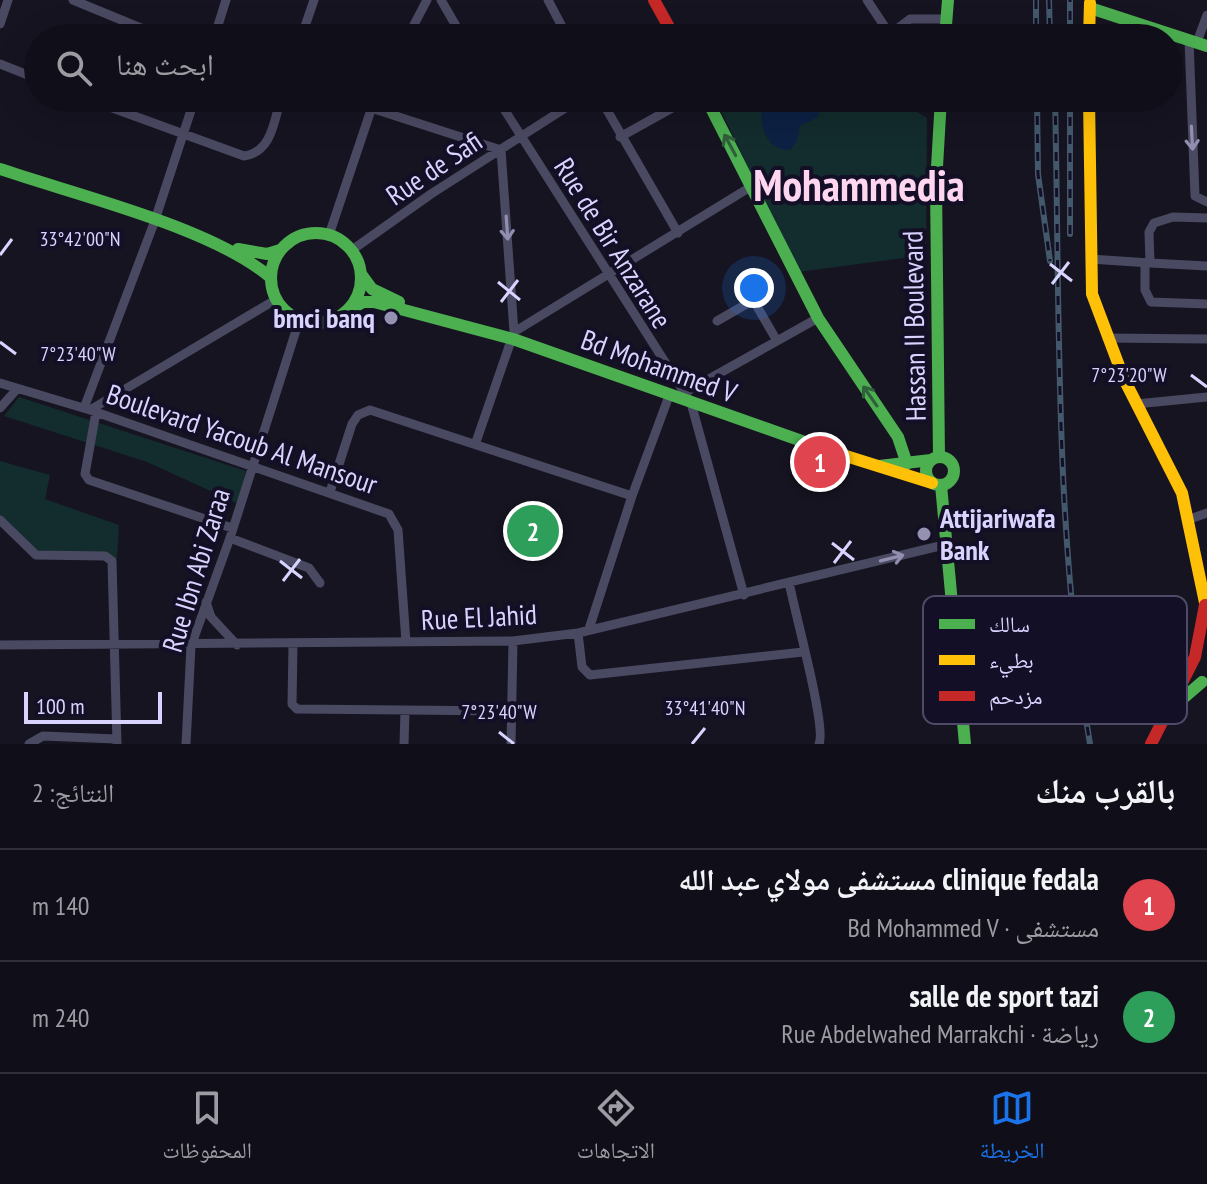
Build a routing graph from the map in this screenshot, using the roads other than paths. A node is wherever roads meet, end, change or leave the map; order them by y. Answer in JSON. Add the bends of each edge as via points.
{"nodes":[{"id":1,"x":8,"y":0,"type":"edge"},
{"id":2,"x":73,"y":0,"type":"edge"},
{"id":3,"x":226,"y":0,"type":"edge"},
{"id":4,"x":314,"y":0,"type":"edge"},
{"id":5,"x":427,"y":0,"type":"edge"},
{"id":6,"x":441,"y":0,"type":"edge"},
{"id":7,"x":548,"y":0,"type":"edge"},
{"id":8,"x":654,"y":0,"type":"edge"},
{"id":9,"x":867,"y":0,"type":"edge"},
{"id":10,"x":948,"y":0,"type":"edge"},
{"id":11,"x":1090,"y":4,"type":"edge"},
{"id":12,"x":1207,"y":15,"type":"edge"},
{"id":13,"x":947,"y":19,"type":"junction"},
{"id":14,"x":0,"y":24,"type":"edge"},
{"id":15,"x":131,"y":24,"type":"edge"},
{"id":16,"x":218,"y":24,"type":"edge"},
{"id":17,"x":306,"y":24,"type":"edge"},
{"id":18,"x":414,"y":24,"type":"edge"},
{"id":19,"x":455,"y":24,"type":"edge"},
{"id":20,"x":561,"y":24,"type":"edge"},
{"id":21,"x":667,"y":24,"type":"edge"},
{"id":22,"x":880,"y":24,"type":"edge"},
{"id":23,"x":903,"y":24,"type":"edge"},
{"id":24,"x":946,"y":24,"type":"edge"},
{"id":25,"x":1089,"y":24,"type":"edge"},
{"id":26,"x":1145,"y":24,"type":"edge"},
{"id":27,"x":1198,"y":43,"type":"edge"},
{"id":28,"x":0,"y":64,"type":"edge"},
{"id":29,"x":24,"y":73,"type":"edge"},
{"id":30,"x":120,"y":112,"type":"edge"},
{"id":31,"x":191,"y":112,"type":"edge"},
{"id":32,"x":277,"y":112,"type":"edge"},
{"id":33,"x":369,"y":112,"type":"edge"},
{"id":34,"x":382,"y":112,"type":"edge"},
{"id":35,"x":505,"y":112,"type":"edge"},
{"id":36,"x":559,"y":112,"type":"edge"},
{"id":37,"x":607,"y":112,"type":"edge"},
{"id":38,"x":665,"y":112,"type":"edge"},
{"id":39,"x":713,"y":112,"type":"edge"},
{"id":40,"x":940,"y":112,"type":"edge"},
{"id":41,"x":1089,"y":112,"type":"edge"},
{"id":42,"x":183,"y":137,"type":"junction"},
{"id":43,"x":520,"y":137,"type":"junction"},
{"id":44,"x":620,"y":137,"type":"junction"},
{"id":45,"x":501,"y":150,"type":"junction"},
{"id":46,"x":0,"y":169,"type":"edge"},
{"id":47,"x":752,"y":186,"type":"junction"},
{"id":48,"x":1207,"y":202,"type":"edge"},
{"id":49,"x":1207,"y":218,"type":"edge"},
{"id":50,"x":154,"y":223,"type":"junction"},
{"id":51,"x":678,"y":233,"type":"junction"},
{"id":52,"x":329,"y":235,"type":"junction"},
{"id":53,"x":224,"y":247,"type":"junction"},
{"id":54,"x":280,"y":250,"type":"junction"},
{"id":55,"x":352,"y":250,"type":"junction"},
{"id":56,"x":1090,"y":259,"type":"junction"},
{"id":57,"x":1147,"y":263,"type":"junction"},
{"id":58,"x":1207,"y":266,"type":"edge"},
{"id":59,"x":361,"y":274,"type":"junction"},
{"id":60,"x":607,"y":275,"type":"junction"},
{"id":61,"x":270,"y":277,"type":"junction"},
{"id":62,"x":275,"y":300,"type":"junction"},
{"id":63,"x":1207,"y":304,"type":"edge"},
{"id":64,"x":349,"y":310,"type":"junction"},
{"id":65,"x":424,"y":313,"type":"junction"},
{"id":66,"x":818,"y":318,"type":"junction"},
{"id":67,"x":299,"y":321,"type":"junction"},
{"id":68,"x":717,"y":321,"type":"dead end"},
{"id":69,"x":514,"y":335,"type":"junction"},
{"id":70,"x":1107,"y":338,"type":"junction"},
{"id":71,"x":1207,"y":339,"type":"edge"},
{"id":72,"x":777,"y":341,"type":"junction"},
{"id":73,"x":0,"y":383,"type":"edge"},
{"id":74,"x":17,"y":389,"type":"junction"},
{"id":75,"x":669,"y":396,"type":"junction"},
{"id":76,"x":1207,"y":397,"type":"edge"},
{"id":77,"x":688,"y":398,"type":"junction"},
{"id":78,"x":1136,"y":404,"type":"junction"},
{"id":79,"x":0,"y":408,"type":"edge"},
{"id":80,"x":90,"y":410,"type":"junction"},
{"id":81,"x":476,"y":442,"type":"junction"},
{"id":82,"x":935,"y":458,"type":"junction"},
{"id":83,"x":907,"y":464,"type":"junction"},
{"id":84,"x":250,"y":466,"type":"junction"},
{"id":85,"x":876,"y":466,"type":"junction"},
{"id":86,"x":936,"y":484,"type":"junction"},
{"id":87,"x":330,"y":492,"type":"junction"},
{"id":88,"x":632,"y":496,"type":"junction"},
{"id":89,"x":1207,"y":513,"type":"edge"},
{"id":90,"x":1190,"y":519,"type":"junction"},
{"id":91,"x":0,"y":520,"type":"edge"},
{"id":92,"x":231,"y":533,"type":"junction"},
{"id":93,"x":948,"y":544,"type":"junction"},
{"id":94,"x":789,"y":582,"type":"junction"},
{"id":95,"x":320,"y":583,"type":"dead end"},
{"id":96,"x":744,"y":595,"type":"junction"},
{"id":97,"x":952,"y":596,"type":"edge"},
{"id":98,"x":206,"y":602,"type":"junction"},
{"id":99,"x":1206,"y":607,"type":"edge"},
{"id":100,"x":589,"y":629,"type":"junction"},
{"id":101,"x":578,"y":633,"type":"junction"},
{"id":102,"x":513,"y":641,"type":"junction"},
{"id":103,"x":406,"y":642,"type":"junction"},
{"id":104,"x":0,"y":645,"type":"edge"},
{"id":105,"x":114,"y":645,"type":"junction"},
{"id":106,"x":237,"y":645,"type":"junction"},
{"id":107,"x":293,"y":645,"type":"junction"},
{"id":108,"x":191,"y":646,"type":"junction"},
{"id":109,"x":803,"y":652,"type":"junction"},
{"id":110,"x":1198,"y":660,"type":"edge"},
{"id":111,"x":1187,"y":681,"type":"edge"},
{"id":112,"x":1206,"y":683,"type":"edge"},
{"id":113,"x":1187,"y":698,"type":"edge"},
{"id":114,"x":405,"y":711,"type":"junction"},
{"id":115,"x":511,"y":711,"type":"junction"},
{"id":116,"x":963,"y":724,"type":"edge"},
{"id":117,"x":1163,"y":724,"type":"edge"},
{"id":118,"x":116,"y":741,"type":"edge"},
{"id":119,"x":29,"y":744,"type":"edge"},
{"id":120,"x":186,"y":744,"type":"edge"},
{"id":121,"x":404,"y":744,"type":"edge"},
{"id":122,"x":511,"y":744,"type":"edge"},
{"id":123,"x":819,"y":744,"type":"edge"},
{"id":124,"x":965,"y":744,"type":"edge"},
{"id":125,"x":1151,"y":744,"type":"edge"}],
"edges":[{"from":1,"to":14,"type":"street"},
{"from":2,"to":15,"type":"street"},
{"from":3,"to":16,"type":"street"},
{"from":4,"to":17,"type":"street"},
{"from":5,"to":18,"type":"street"},
{"from":6,"to":19,"type":"street"},
{"from":7,"to":20,"type":"street"},
{"from":8,"to":21,"type":"street"},
{"from":9,"to":22,"type":"street"},
{"from":10,"to":13,"type":"street"},
{"from":11,"to":25,"type":"street"},
{"from":11,"to":26,"type":"street"},
{"from":12,"to":27,"type":"street"},
{"from":13,"to":23,"type":"street","via":[[910,19]]},
{"from":13,"to":24,"type":"street"},
{"from":27,"to":48,"type":"street","one_way":true,"via":[[1195,196]]},
{"from":28,"to":29,"type":"street"},
{"from":30,"to":42,"type":"street"},
{"from":31,"to":42,"type":"street"},
{"from":32,"to":42,"type":"street","via":[[268,142],[255,154],[244,156]]},
{"from":33,"to":52,"type":"street"},
{"from":34,"to":45,"type":"street"},
{"from":35,"to":43,"type":"street","name":"Rue de Bir Anzarane"},
{"from":36,"to":43,"type":"street","name":"Rue de Safi"},
{"from":37,"to":44,"type":"street"},
{"from":38,"to":44,"type":"street"},
{"from":47,"to":39,"type":"street","one_way":true},
{"from":40,"to":82,"type":"street","name":"Hassan II Boulevard"},
{"from":41,"to":56,"type":"street"},
{"from":42,"to":50,"type":"street"},
{"from":43,"to":45,"type":"street","name":"Rue de Safi"},
{"from":43,"to":60,"type":"street","name":"Rue de Bir Anzarane"},
{"from":44,"to":51,"type":"street"},
{"from":45,"to":55,"type":"street","name":"Rue de Safi"},
{"from":45,"to":69,"type":"street","one_way":true},
{"from":46,"to":50,"type":"street"},
{"from":47,"to":51,"type":"street"},
{"from":47,"to":66,"type":"street"},
{"from":49,"to":57,"type":"street","via":[[1173,217],[1154,223]]},
{"from":50,"to":53,"type":"street"},
{"from":50,"to":80,"type":"street"},
{"from":51,"to":60,"type":"street"},
{"from":52,"to":54,"type":"street","via":[[307,233]]},
{"from":52,"to":55,"type":"street"},
{"from":53,"to":54,"type":"street","via":[[267,254]]},
{"from":53,"to":61,"type":"street","via":[[257,263]]},
{"from":54,"to":61,"type":"street"},
{"from":55,"to":59,"type":"street"},
{"from":56,"to":57,"type":"street"},
{"from":56,"to":70,"type":"street","via":[[1092,294]]},
{"from":57,"to":58,"type":"street"},
{"from":57,"to":63,"type":"street","via":[[1145,290],[1151,302]]},
{"from":59,"to":64,"type":"street"},
{"from":59,"to":65,"type":"street","name":"Bd Mohammed V","via":[[372,289]]},
{"from":60,"to":69,"type":"street"},
{"from":60,"to":77,"type":"street","name":"Rue de Bir Anzarane"},
{"from":61,"to":62,"type":"street"},
{"from":62,"to":67,"type":"street"},
{"from":62,"to":80,"type":"street"},
{"from":64,"to":65,"type":"street","name":"Bd Mohammed V","via":[[368,301]]},
{"from":64,"to":67,"type":"street","via":[[326,323]]},
{"from":65,"to":69,"type":"street","name":"Bd Mohammed V"},
{"from":66,"to":72,"type":"street"},
{"from":83,"to":66,"type":"street","one_way":true,"via":[[898,437]]},
{"from":67,"to":84,"type":"street","name":"Rue Ibn Abi Zaraa"},
{"from":68,"to":72,"type":"street","via":[[755,303]]},
{"from":69,"to":75,"type":"street","name":"Bd Mohammed V"},
{"from":69,"to":81,"type":"street"},
{"from":70,"to":71,"type":"street"},
{"from":70,"to":78,"type":"street"},
{"from":72,"to":77,"type":"street"},
{"from":73,"to":74,"type":"street","name":"Boulevard Yacoub Al Mansour"},
{"from":74,"to":79,"type":"street"},
{"from":74,"to":80,"type":"street","name":"Boulevard Yacoub Al Mansour"},
{"from":75,"to":77,"type":"street","name":"Bd Mohammed V"},
{"from":75,"to":88,"type":"street"},
{"from":76,"to":78,"type":"street"},
{"from":77,"to":85,"type":"street","name":"Bd Mohammed V"},
{"from":77,"to":96,"type":"street","name":"Rue de Bir Anzarane"},
{"from":78,"to":90,"type":"street","via":[[1161,447]]},
{"from":80,"to":84,"type":"street","name":"Boulevard Yacoub Al Mansour"},
{"from":80,"to":92,"type":"street","via":[[85,471],[89,480]]},
{"from":81,"to":87,"type":"street","via":[[370,410],[352,424]]},
{"from":81,"to":88,"type":"street"},
{"from":82,"to":83,"type":"street","name":"Bd Mohammed V"},
{"from":82,"to":86,"type":"street","via":[[925,472]]},
{"from":82,"to":86,"type":"street","via":[[948,459],[954,467],[953,477]]},
{"from":83,"to":85,"type":"street","name":"Bd Mohammed V"},
{"from":84,"to":87,"type":"street","name":"Boulevard Yacoub Al Mansour"},
{"from":84,"to":92,"type":"street","name":"Rue Ibn Abi Zaraa"},
{"from":85,"to":86,"type":"street","name":"Bd Mohammed V"},
{"from":86,"to":93,"type":"street"},
{"from":87,"to":103,"type":"street","name":"Boulevard Yacoub Al Mansour","via":[[381,509],[394,520]]},
{"from":88,"to":100,"type":"street"},
{"from":89,"to":90,"type":"street"},
{"from":90,"to":99,"type":"street"},
{"from":91,"to":105,"type":"street","via":[[36,555],[110,558]]},
{"from":92,"to":95,"type":"street","via":[[309,568]]},
{"from":92,"to":98,"type":"street","name":"Rue Ibn Abi Zaraa"},
{"from":94,"to":93,"type":"street","name":"Rue El Jahid","one_way":true},
{"from":93,"to":97,"type":"street"},
{"from":94,"to":96,"type":"street","name":"Rue El Jahid"},
{"from":94,"to":109,"type":"street"},
{"from":96,"to":100,"type":"street","name":"Rue El Jahid"},
{"from":98,"to":106,"type":"street","via":[[211,617]]},
{"from":98,"to":108,"type":"street","name":"Rue Ibn Abi Zaraa"},
{"from":99,"to":110,"type":"street"},
{"from":100,"to":101,"type":"street","name":"Rue El Jahid"},
{"from":101,"to":102,"type":"street","name":"Rue El Jahid"},
{"from":101,"to":109,"type":"street","via":[[582,667],[590,675]]},
{"from":102,"to":103,"type":"street","name":"Rue El Jahid"},
{"from":102,"to":115,"type":"street"},
{"from":103,"to":107,"type":"street","name":"Rue El Jahid"},
{"from":104,"to":105,"type":"street","name":"Rue El Jahid"},
{"from":105,"to":108,"type":"street","name":"Rue El Jahid"},
{"from":105,"to":118,"type":"street"},
{"from":106,"to":107,"type":"street","name":"Rue El Jahid"},
{"from":106,"to":108,"type":"street","name":"Rue El Jahid"},
{"from":107,"to":114,"type":"street","via":[[294,707]]},
{"from":108,"to":120,"type":"street","name":"Rue Ibn Abi Zaraa"},
{"from":109,"to":123,"type":"street","via":[[820,712]]},
{"from":110,"to":111,"type":"street"},
{"from":110,"to":112,"type":"street","via":[[1194,678]]},
{"from":112,"to":113,"type":"street"},
{"from":114,"to":115,"type":"street"},
{"from":114,"to":121,"type":"street"},
{"from":115,"to":122,"type":"street"},
{"from":116,"to":124,"type":"street"},
{"from":117,"to":125,"type":"street"},
{"from":118,"to":119,"type":"street","via":[[43,736]]}]}
